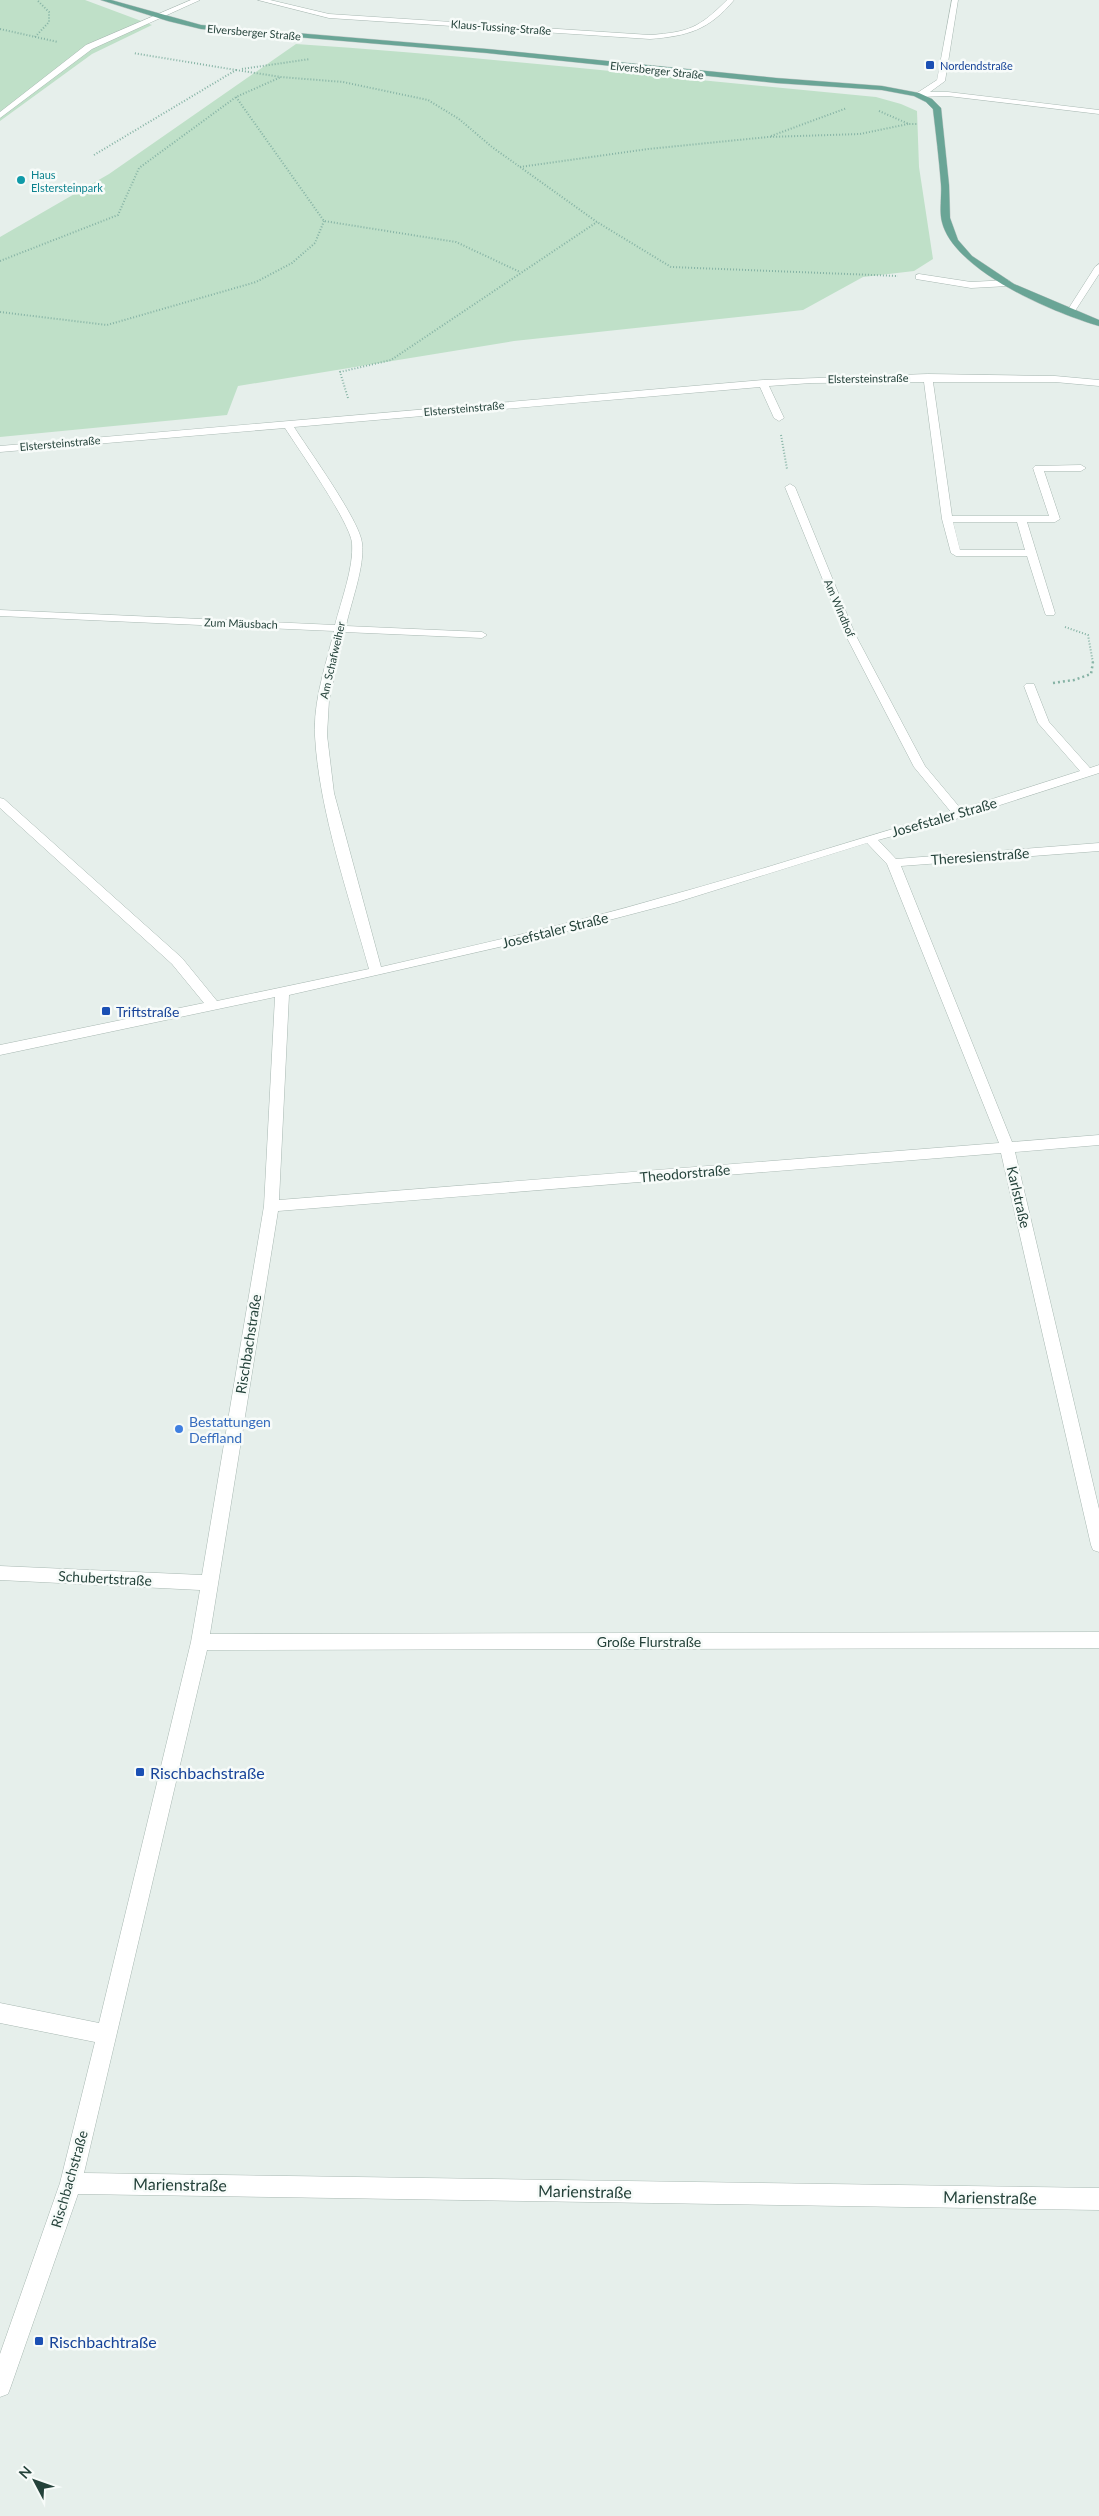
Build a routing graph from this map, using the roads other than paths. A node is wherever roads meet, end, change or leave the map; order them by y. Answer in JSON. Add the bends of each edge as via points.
{"nodes":[{"id":1,"x":104,"y":0,"type":"edge"},
{"id":2,"x":197,"y":0,"type":"edge"},
{"id":3,"x":261,"y":0,"type":"edge"},
{"id":4,"x":731,"y":0,"type":"edge"},
{"id":5,"x":955,"y":0,"type":"edge"},
{"id":6,"x":159,"y":17,"type":"junction"},
{"id":7,"x":920,"y":96,"type":"junction"},
{"id":8,"x":1099,"y":112,"type":"edge"},
{"id":9,"x":0,"y":116,"type":"edge"},
{"id":10,"x":1099,"y":267,"type":"edge"},
{"id":11,"x":919,"y":277,"type":"road end"},
{"id":12,"x":1008,"y":283,"type":"junction"},
{"id":13,"x":1071,"y":311,"type":"junction"},
{"id":14,"x":1099,"y":323,"type":"edge"},
{"id":15,"x":928,"y":378,"type":"junction"},
{"id":16,"x":763,"y":383,"type":"junction"},
{"id":17,"x":1099,"y":383,"type":"edge"},
{"id":18,"x":779,"y":418,"type":"road end"},
{"id":19,"x":287,"y":423,"type":"junction"},
{"id":20,"x":0,"y":449,"type":"edge"},
{"id":21,"x":1081,"y":468,"type":"dead end"},
{"id":22,"x":790,"y":487,"type":"road end"},
{"id":23,"x":947,"y":519,"type":"junction"},
{"id":24,"x":1021,"y":519,"type":"junction"},
{"id":25,"x":1031,"y":553,"type":"junction"},
{"id":26,"x":0,"y":613,"type":"edge"},
{"id":27,"x":1050,"y":613,"type":"road end"},
{"id":28,"x":339,"y":627,"type":"junction"},
{"id":29,"x":482,"y":635,"type":"dead end"},
{"id":30,"x":1030,"y":686,"type":"road end"},
{"id":31,"x":1094,"y":771,"type":"edge"},
{"id":32,"x":1,"y":804,"type":"edge"},
{"id":33,"x":959,"y":814,"type":"junction"},
{"id":34,"x":870,"y":839,"type":"junction"},
{"id":35,"x":1099,"y":847,"type":"edge"},
{"id":36,"x":893,"y":863,"type":"junction"},
{"id":37,"x":376,"y":972,"type":"junction"},
{"id":38,"x":282,"y":992,"type":"junction"},
{"id":39,"x":214,"y":1006,"type":"junction"},
{"id":40,"x":0,"y":1050,"type":"edge"},
{"id":41,"x":1099,"y":1140,"type":"edge"},
{"id":42,"x":1007,"y":1146,"type":"junction"},
{"id":43,"x":271,"y":1206,"type":"junction"},
{"id":44,"x":1099,"y":1545,"type":"edge"},
{"id":45,"x":0,"y":1573,"type":"edge"},
{"id":46,"x":209,"y":1583,"type":"junction"},
{"id":47,"x":1099,"y":1640,"type":"edge"},
{"id":48,"x":200,"y":1642,"type":"junction"},
{"id":49,"x":0,"y":2013,"type":"edge"},
{"id":50,"x":106,"y":2034,"type":"junction"},
{"id":51,"x":71,"y":2183,"type":"junction"},
{"id":52,"x":1099,"y":2199,"type":"edge"},
{"id":53,"x":0,"y":2386,"type":"edge"}],
"edges":[{"from":1,"to":6,"type":"main road","name":"Elversberger Straße"},
{"from":2,"to":6,"type":"street"},
{"from":3,"to":4,"type":"street","name":"Klaus-Tussing-Straße","via":[[329,16],[650,36],[695,31],[706,25]]},
{"from":5,"to":7,"type":"street","via":[[941,81]]},
{"from":6,"to":7,"type":"main road","name":"Elversberger Straße","via":[[200,27],[248,32],[488,51],[724,77],[872,88]]},
{"from":6,"to":9,"type":"street","via":[[89,47]]},
{"from":7,"to":8,"type":"street","via":[[948,94]]},
{"from":7,"to":12,"type":"main road","via":[[932,101],[937,108],[946,223],[953,238],[963,253],[980,267]]},
{"from":10,"to":13,"type":"street"},
{"from":11,"to":12,"type":"street","via":[[971,285]]},
{"from":12,"to":13,"type":"main road"},
{"from":13,"to":14,"type":"main road"},
{"from":15,"to":16,"type":"street","name":"Elstersteinstraße","via":[[839,378]]},
{"from":15,"to":17,"type":"street","name":"Elstersteinstraße","via":[[1055,379]]},
{"from":15,"to":23,"type":"street","name":"Elstersteinstraße"},
{"from":16,"to":18,"type":"street"},
{"from":16,"to":19,"type":"street","name":"Elstersteinstraße"},
{"from":19,"to":20,"type":"street","name":"Elstersteinstraße"},
{"from":19,"to":28,"type":"street","name":"Am Schafweiher","via":[[349,522],[357,542]]},
{"from":21,"to":24,"type":"street","via":[[1038,468],[1055,519]]},
{"from":22,"to":33,"type":"street","name":"Am Windhof","via":[[850,634],[920,767]]},
{"from":23,"to":24,"type":"street"},
{"from":23,"to":25,"type":"street","name":"Elstersteinstraße","via":[[956,553]]},
{"from":24,"to":25,"type":"street"},
{"from":25,"to":27,"type":"street"},
{"from":26,"to":28,"type":"street","name":"Zum Mäusbach"},
{"from":28,"to":29,"type":"street","name":"Zum Mäusbach"},
{"from":28,"to":37,"type":"street","name":"Am Schafweiher","via":[[323,700],[321,735],[328,793]]},
{"from":30,"to":31,"type":"street","via":[[1044,723]]},
{"from":31,"to":33,"type":"street","name":"Josefstaler Straße"},
{"from":32,"to":39,"type":"street","via":[[177,961]]},
{"from":33,"to":34,"type":"street","name":"Josefstaler Straße"},
{"from":34,"to":36,"type":"street"},
{"from":34,"to":37,"type":"street","name":"Josefstaler Straße","via":[[552,932]]},
{"from":35,"to":36,"type":"street","name":"Theresienstraße"},
{"from":36,"to":42,"type":"street","name":"Karlstraße"},
{"from":37,"to":38,"type":"street","name":"Josefstaler Straße"},
{"from":38,"to":39,"type":"street","name":"Josefstaler Straße"},
{"from":38,"to":43,"type":"street","name":"Rischbachstraße"},
{"from":39,"to":40,"type":"street","name":"Josefstaler Straße"},
{"from":41,"to":42,"type":"street","name":"Theodorstraße"},
{"from":42,"to":43,"type":"street","name":"Theodorstraße"},
{"from":42,"to":44,"type":"street","name":"Karlstraße"},
{"from":43,"to":46,"type":"street","name":"Rischbachstraße"},
{"from":45,"to":46,"type":"street","name":"Schubertstraße"},
{"from":46,"to":48,"type":"street","name":"Rischbachstraße"},
{"from":47,"to":48,"type":"street","name":"Große Flurstraße"},
{"from":48,"to":50,"type":"street","name":"Rischbachstraße"},
{"from":49,"to":50,"type":"street"},
{"from":50,"to":51,"type":"street","name":"Rischbachstraße"},
{"from":51,"to":52,"type":"street","name":"Marienstraße"},
{"from":51,"to":53,"type":"street","name":"Rischbachstraße"}]}
